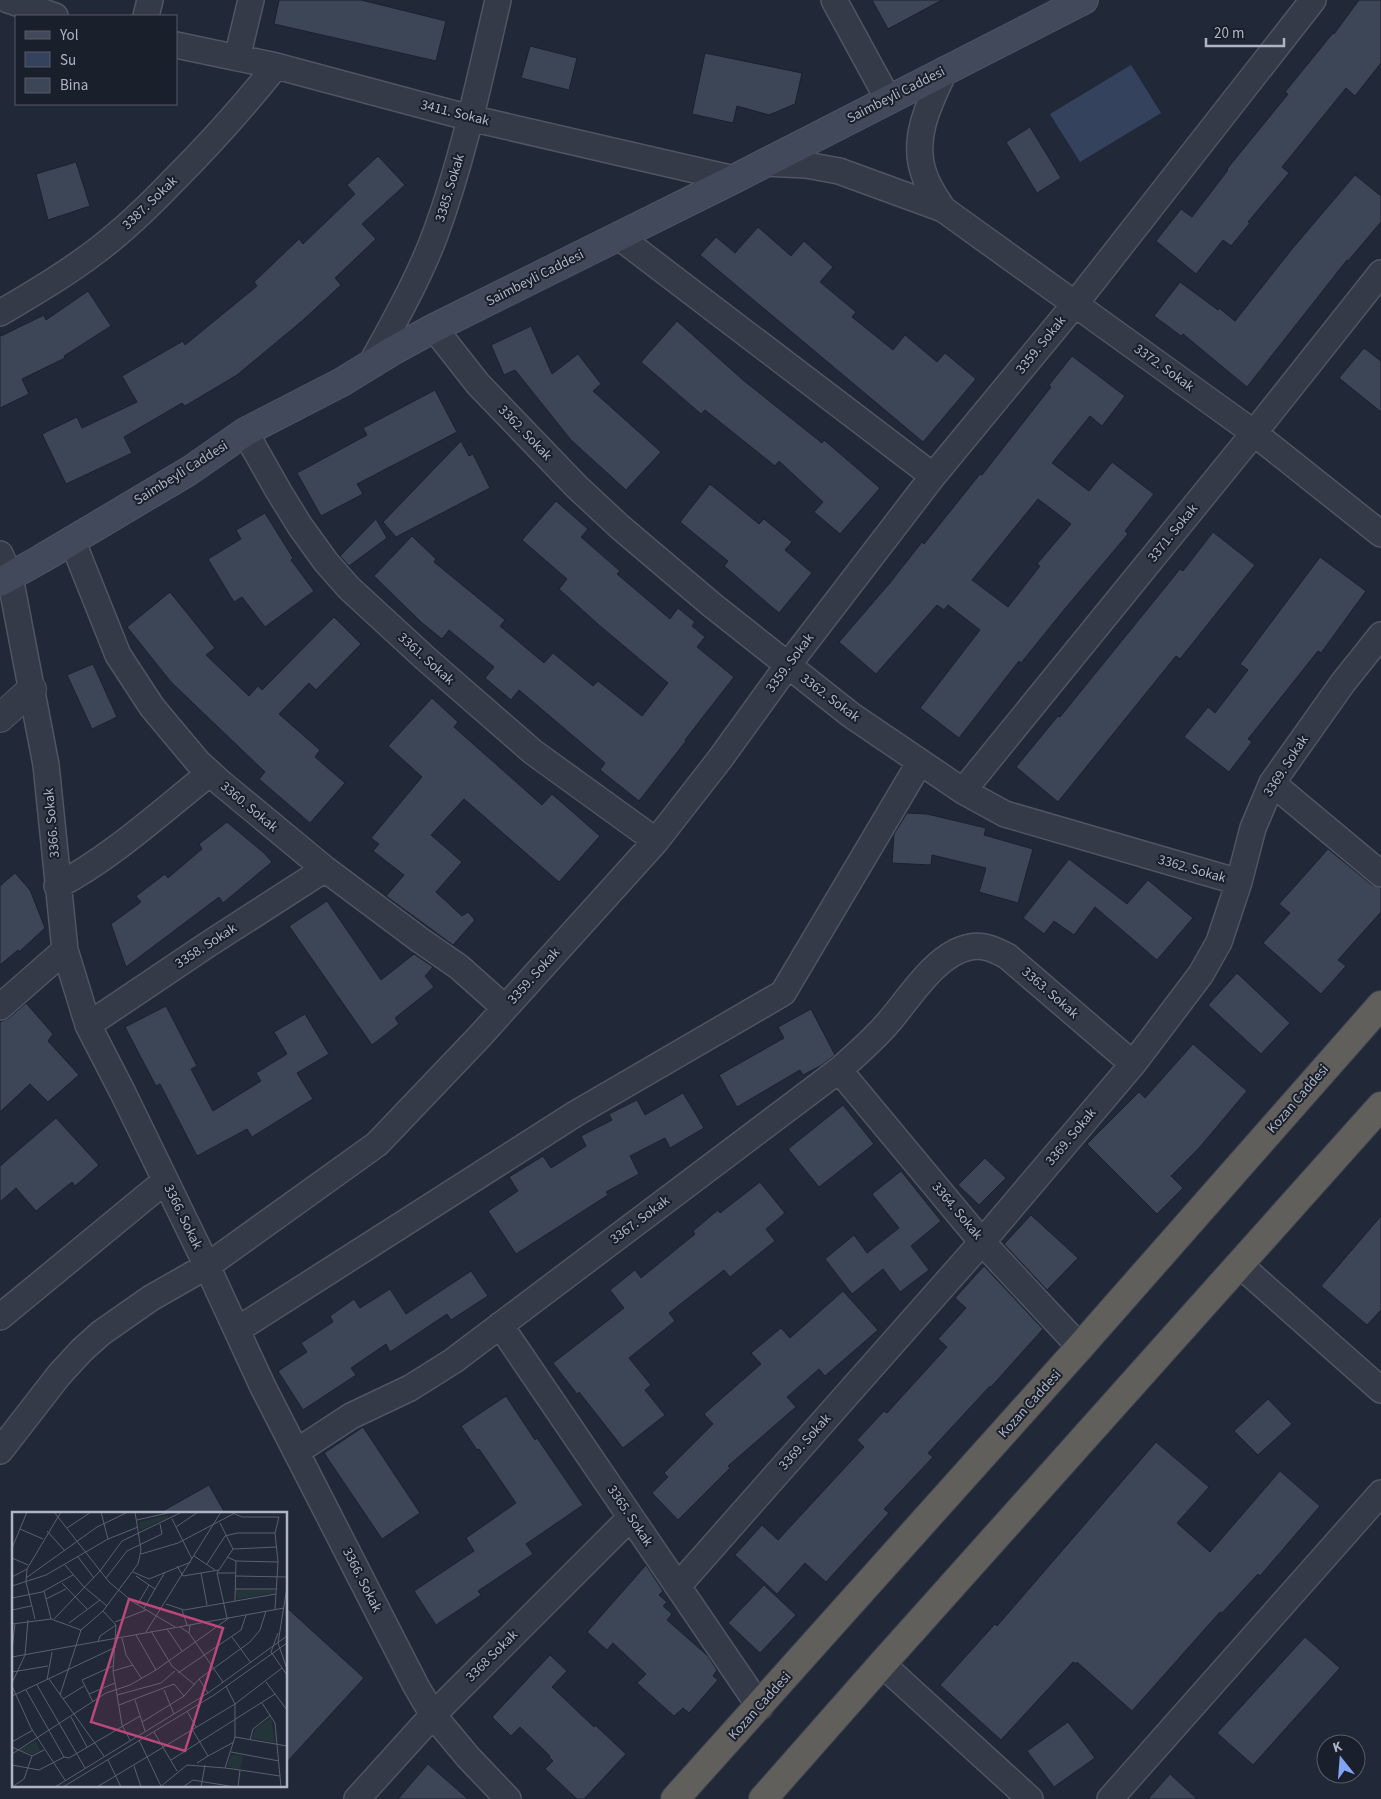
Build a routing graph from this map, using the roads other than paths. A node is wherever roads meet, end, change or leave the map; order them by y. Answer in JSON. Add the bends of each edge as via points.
{"nodes":[{"id":1,"x":8,"y":0,"type":"edge"},
{"id":2,"x":150,"y":0,"type":"edge"},
{"id":3,"x":251,"y":0,"type":"edge"},
{"id":4,"x":498,"y":0,"type":"edge"},
{"id":5,"x":834,"y":0,"type":"edge"},
{"id":6,"x":1084,"y":0,"type":"edge"},
{"id":7,"x":1313,"y":0,"type":"edge"},
{"id":8,"x":52,"y":15,"type":"edge"},
{"id":9,"x":146,"y":15,"type":"edge"},
{"id":10,"x":178,"y":45,"type":"edge"},
{"id":11,"x":237,"y":58,"type":"junction"},
{"id":12,"x":276,"y":66,"type":"junction"},
{"id":13,"x":945,"y":70,"type":"junction"},
{"id":14,"x":888,"y":99,"type":"junction"},
{"id":15,"x":470,"y":118,"type":"junction"},
{"id":16,"x":764,"y":163,"type":"junction"},
{"id":17,"x":734,"y":179,"type":"junction"},
{"id":18,"x":943,"y":209,"type":"junction"},
{"id":19,"x":618,"y":236,"type":"junction"},
{"id":20,"x":1381,"y":273,"type":"edge"},
{"id":21,"x":1074,"y":304,"type":"junction"},
{"id":22,"x":0,"y":313,"type":"edge"},
{"id":23,"x":434,"y":328,"type":"junction"},
{"id":24,"x":371,"y":364,"type":"junction"},
{"id":25,"x":244,"y":432,"type":"junction"},
{"id":26,"x":1254,"y":433,"type":"junction"},
{"id":27,"x":933,"y":476,"type":"junction"},
{"id":28,"x":1381,"y":534,"type":"edge"},
{"id":29,"x":72,"y":540,"type":"junction"},
{"id":30,"x":3,"y":571,"type":"edge"},
{"id":31,"x":1381,"y":635,"type":"edge"},
{"id":32,"x":788,"y":665,"type":"junction"},
{"id":33,"x":32,"y":689,"type":"junction"},
{"id":34,"x":0,"y":718,"type":"edge"},
{"id":35,"x":920,"y":762,"type":"junction"},
{"id":36,"x":210,"y":773,"type":"junction"},
{"id":37,"x":1272,"y":783,"type":"junction"},
{"id":38,"x":963,"y":791,"type":"junction"},
{"id":39,"x":656,"y":841,"type":"junction"},
{"id":40,"x":325,"y":869,"type":"junction"},
{"id":41,"x":1381,"y":874,"type":"edge"},
{"id":42,"x":1239,"y":882,"type":"junction"},
{"id":43,"x":57,"y":886,"type":"junction"},
{"id":44,"x":64,"y":950,"type":"junction"},
{"id":45,"x":956,"y":952,"type":"joint"},
{"id":46,"x":1381,"y":1004,"type":"edge"},
{"id":47,"x":0,"y":1007,"type":"edge"},
{"id":48,"x":505,"y":1008,"type":"junction"},
{"id":49,"x":88,"y":1025,"type":"junction"},
{"id":50,"x":1133,"y":1064,"type":"junction"},
{"id":51,"x":839,"y":1070,"type":"junction"},
{"id":52,"x":1381,"y":1106,"type":"edge"},
{"id":53,"x":165,"y":1181,"type":"junction"},
{"id":54,"x":982,"y":1242,"type":"junction"},
{"id":55,"x":1240,"y":1265,"type":"junction"},
{"id":56,"x":207,"y":1266,"type":"junction"},
{"id":57,"x":0,"y":1317,"type":"edge"},
{"id":58,"x":500,"y":1325,"type":"junction"},
{"id":59,"x":237,"y":1330,"type":"junction"},
{"id":60,"x":1080,"y":1347,"type":"junction"},
{"id":61,"x":1381,"y":1390,"type":"edge"},
{"id":62,"x":0,"y":1451,"type":"edge"},
{"id":63,"x":296,"y":1452,"type":"junction"},
{"id":64,"x":1381,"y":1493,"type":"edge"},
{"id":65,"x":630,"y":1518,"type":"junction"},
{"id":66,"x":678,"y":1586,"type":"junction"},
{"id":67,"x":882,"y":1664,"type":"junction"},
{"id":68,"x":760,"y":1707,"type":"junction"},
{"id":69,"x":433,"y":1715,"type":"junction"},
{"id":70,"x":357,"y":1799,"type":"edge"},
{"id":71,"x":508,"y":1799,"type":"edge"},
{"id":72,"x":676,"y":1799,"type":"edge"},
{"id":73,"x":763,"y":1799,"type":"edge"},
{"id":74,"x":1030,"y":1799,"type":"edge"},
{"id":75,"x":1110,"y":1799,"type":"edge"}],
"edges":[{"from":1,"to":8,"type":"street"},
{"from":2,"to":9,"type":"street"},
{"from":3,"to":11,"type":"street"},
{"from":4,"to":15,"type":"street","name":"3385. Sokak"},
{"from":5,"to":14,"type":"street"},
{"from":6,"to":13,"type":"main road","name":"Saimbeyli Caddesi"},
{"from":7,"to":21,"type":"street","name":"3359. Sokak"},
{"from":10,"to":11,"type":"street","name":"3411. Sokak"},
{"from":11,"to":12,"type":"street","name":"3411. Sokak"},
{"from":12,"to":15,"type":"street","name":"3411. Sokak"},
{"from":12,"to":22,"type":"street","name":"3387. Sokak","via":[[214,139],[130,224],[62,275]]},
{"from":13,"to":14,"type":"main road","name":"Saimbeyli Caddesi"},
{"from":13,"to":18,"type":"street","via":[[930,101],[920,142],[924,173]]},
{"from":14,"to":16,"type":"main road","name":"Saimbeyli Caddesi"},
{"from":15,"to":17,"type":"street","name":"3411. Sokak"},
{"from":15,"to":24,"type":"street","name":"3385. Sokak","via":[[442,216],[429,249]]},
{"from":16,"to":17,"type":"main road","name":"Saimbeyli Caddesi"},
{"from":16,"to":18,"type":"street","via":[[806,164],[839,171]]},
{"from":17,"to":19,"type":"main road","name":"Saimbeyli Caddesi"},
{"from":18,"to":21,"type":"street","name":"3372. Sokak"},
{"from":19,"to":23,"type":"main road","name":"Saimbeyli Caddesi"},
{"from":19,"to":27,"type":"street"},
{"from":20,"to":26,"type":"street","name":"3371. Sokak"},
{"from":21,"to":26,"type":"street","name":"3372. Sokak"},
{"from":21,"to":27,"type":"street","name":"3359. Sokak"},
{"from":23,"to":24,"type":"main road","name":"Saimbeyli Caddesi"},
{"from":23,"to":32,"type":"street","name":"3362. Sokak","via":[[478,384],[584,493],[712,605]]},
{"from":24,"to":25,"type":"main road","name":"Saimbeyli Caddesi"},
{"from":25,"to":29,"type":"main road","name":"Saimbeyli Caddesi","via":[[189,471]]},
{"from":25,"to":39,"type":"street","name":"3361. Sokak","via":[[300,526],[350,588],[533,752]]},
{"from":26,"to":28,"type":"street","name":"3372. Sokak"},
{"from":26,"to":38,"type":"street","name":"3371. Sokak"},
{"from":27,"to":32,"type":"street","name":"3359. Sokak"},
{"from":29,"to":30,"type":"main road","name":"Saimbeyli Caddesi"},
{"from":29,"to":36,"type":"street","name":"3360. Sokak","via":[[118,655],[152,707]]},
{"from":30,"to":33,"type":"street","name":"3366. Sokak"},
{"from":31,"to":37,"type":"street","name":"3369. Sokak"},
{"from":32,"to":35,"type":"street","name":"3362. Sokak","via":[[851,715]]},
{"from":32,"to":39,"type":"street","name":"3359. Sokak"},
{"from":33,"to":34,"type":"street"},
{"from":33,"to":43,"type":"street","name":"3366. Sokak","via":[[46,765]]},
{"from":35,"to":38,"type":"street","name":"3362. Sokak"},
{"from":35,"to":59,"type":"street","via":[[783,993],[575,1114]]},
{"from":36,"to":40,"type":"street","name":"3360. Sokak"},
{"from":36,"to":43,"type":"street","via":[[116,848]]},
{"from":37,"to":41,"type":"street"},
{"from":37,"to":42,"type":"street","name":"3369. Sokak","via":[[1253,828]]},
{"from":38,"to":42,"type":"street","name":"3362. Sokak","via":[[1005,814]]},
{"from":39,"to":48,"type":"street","name":"3359. Sokak"},
{"from":40,"to":48,"type":"street","name":"3360. Sokak","via":[[459,967]]},
{"from":40,"to":49,"type":"street","name":"3358. Sokak"},
{"from":42,"to":50,"type":"street","name":"3369. Sokak","via":[[1219,942],[1200,974]]},
{"from":43,"to":44,"type":"street","name":"3366. Sokak"},
{"from":44,"to":47,"type":"street"},
{"from":44,"to":49,"type":"street","name":"3366. Sokak"},
{"from":45,"to":50,"type":"street","name":"3363. Sokak","via":[[971,946],[990,947],[1007,956]]},
{"from":45,"to":51,"type":"street","name":"3367. Sokak","via":[[929,973],[867,1046]]},
{"from":46,"to":60,"type":"highway","name":"Kozan Caddesi"},
{"from":48,"to":56,"type":"street","name":"3359. Sokak","via":[[377,1144]]},
{"from":49,"to":53,"type":"street","name":"3366. Sokak"},
{"from":50,"to":54,"type":"street","name":"3369. Sokak"},
{"from":51,"to":54,"type":"street","name":"3364. Sokak"},
{"from":51,"to":58,"type":"street","name":"3367. Sokak"},
{"from":52,"to":55,"type":"highway"},
{"from":53,"to":56,"type":"street","name":"3366. Sokak"},
{"from":53,"to":57,"type":"street"},
{"from":54,"to":60,"type":"street","name":"3364. Sokak"},
{"from":54,"to":66,"type":"street","name":"3369. Sokak"},
{"from":55,"to":61,"type":"street"},
{"from":55,"to":67,"type":"highway"},
{"from":56,"to":59,"type":"street","name":"3366. Sokak"},
{"from":56,"to":62,"type":"street","name":"3359. Sokak","via":[[127,1313],[88,1344],[59,1375]]},
{"from":58,"to":63,"type":"street","name":"3367. Sokak","via":[[433,1375],[351,1416]]},
{"from":58,"to":65,"type":"street","name":"3365. Sokak"},
{"from":59,"to":63,"type":"street","name":"3366. Sokak"},
{"from":60,"to":68,"type":"highway","name":"Kozan Caddesi"},
{"from":63,"to":69,"type":"street","name":"3366. Sokak"},
{"from":64,"to":75,"type":"street"},
{"from":65,"to":66,"type":"street","name":"3365. Sokak"},
{"from":65,"to":69,"type":"street","name":"3368 Sokak"},
{"from":66,"to":68,"type":"street","name":"3365. Sokak"},
{"from":67,"to":73,"type":"highway"},
{"from":67,"to":74,"type":"street"},
{"from":68,"to":72,"type":"highway","name":"Kozan Caddesi"},
{"from":69,"to":70,"type":"street","name":"3368 Sokak"},
{"from":69,"to":71,"type":"street","name":"3366. Sokak","via":[[468,1758]]}]}
